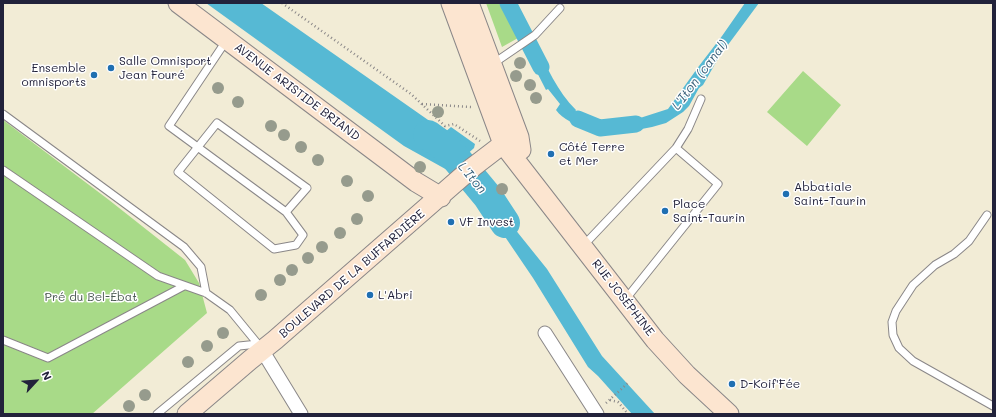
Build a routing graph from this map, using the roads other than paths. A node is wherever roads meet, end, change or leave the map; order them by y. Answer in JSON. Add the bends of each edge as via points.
{"nodes":[{"id":1,"x":178,"y":3,"type":"edge"},
{"id":2,"x":451,"y":3,"type":"edge"},
{"id":3,"x":469,"y":3,"type":"edge"},
{"id":4,"x":560,"y":8,"type":"dead end"},
{"id":5,"x":227,"y":39,"type":"junction"},
{"id":6,"x":492,"y":65,"type":"junction"},
{"id":7,"x":702,"y":98,"type":"dead end"},
{"id":8,"x":3,"y":114,"type":"edge"},
{"id":9,"x":511,"y":141,"type":"junction"},
{"id":10,"x":198,"y":147,"type":"junction"},
{"id":11,"x":676,"y":148,"type":"junction"},
{"id":12,"x":3,"y":170,"type":"edge"},
{"id":13,"x":416,"y":182,"type":"junction"},
{"id":14,"x":441,"y":197,"type":"junction"},
{"id":15,"x":286,"y":212,"type":"junction"},
{"id":16,"x":987,"y":215,"type":"dead end"},
{"id":17,"x":415,"y":219,"type":"junction"},
{"id":18,"x":583,"y":246,"type":"junction"},
{"id":19,"x":184,"y":286,"type":"junction"},
{"id":20,"x":206,"y":293,"type":"junction"},
{"id":21,"x":625,"y":300,"type":"junction"},
{"id":22,"x":545,"y":333,"type":"dead end"},
{"id":23,"x":3,"y":340,"type":"edge"},
{"id":24,"x":260,"y":347,"type":"junction"},
{"id":25,"x":993,"y":406,"type":"edge"},
{"id":26,"x":157,"y":414,"type":"edge"},
{"id":27,"x":187,"y":414,"type":"edge"},
{"id":28,"x":301,"y":414,"type":"edge"},
{"id":29,"x":597,"y":414,"type":"edge"},
{"id":30,"x":729,"y":414,"type":"edge"}],
"edges":[{"from":1,"to":5,"type":"main road","name":"AVENUE ARISTIDE BRIAND"},
{"from":2,"to":9,"type":"main road","via":[[490,108]]},
{"from":3,"to":6,"type":"main road"},
{"from":4,"to":6,"type":"lane","via":[[535,35]]},
{"from":5,"to":10,"type":"lane","via":[[168,126]]},
{"from":5,"to":13,"type":"main road","name":"AVENUE ARISTIDE BRIAND"},
{"from":6,"to":9,"type":"main road"},
{"from":7,"to":11,"type":"lane","via":[[688,130]]},
{"from":8,"to":20,"type":"lane","via":[[184,247],[201,266]]},
{"from":9,"to":14,"type":"main road","name":"BOULEVARD DE LA BUFFARDIÈRE","via":[[473,168]]},
{"from":9,"to":18,"type":"main road","name":"RUE JOSÉPHINE","via":[[526,173]]},
{"from":10,"to":15,"type":"lane"},
{"from":10,"to":15,"type":"lane","via":[[217,123],[308,188]]},
{"from":10,"to":15,"type":"lane","via":[[178,172],[274,249],[296,245],[303,235]]},
{"from":11,"to":18,"type":"lane"},
{"from":11,"to":21,"type":"lane","via":[[718,184]]},
{"from":12,"to":19,"type":"lane","via":[[158,276]]},
{"from":13,"to":14,"type":"main road","name":"AVENUE ARISTIDE BRIAND"},
{"from":13,"to":17,"type":"main road"},
{"from":14,"to":17,"type":"main road","name":"BOULEVARD DE LA BUFFARDIÈRE"},
{"from":16,"to":25,"type":"lane","via":[[969,241],[935,265],[913,286],[896,311],[892,322],[893,335],[899,348],[913,361]]},
{"from":17,"to":24,"type":"main road","name":"BOULEVARD DE LA BUFFARDIÈRE","via":[[274,340]]},
{"from":18,"to":21,"type":"main road","name":"RUE JOSÉPHINE"},
{"from":19,"to":20,"type":"lane"},
{"from":19,"to":23,"type":"lane","via":[[48,358]]},
{"from":20,"to":24,"type":"lane","via":[[230,310]]},
{"from":21,"to":30,"type":"main road","name":"RUE JOSÉPHINE","via":[[655,340],[687,375]]},
{"from":22,"to":29,"type":"street"},
{"from":24,"to":26,"type":"lane","via":[[239,346]]},
{"from":24,"to":27,"type":"main road","name":"BOULEVARD DE LA BUFFARDIÈRE"},
{"from":24,"to":28,"type":"street"}]}
